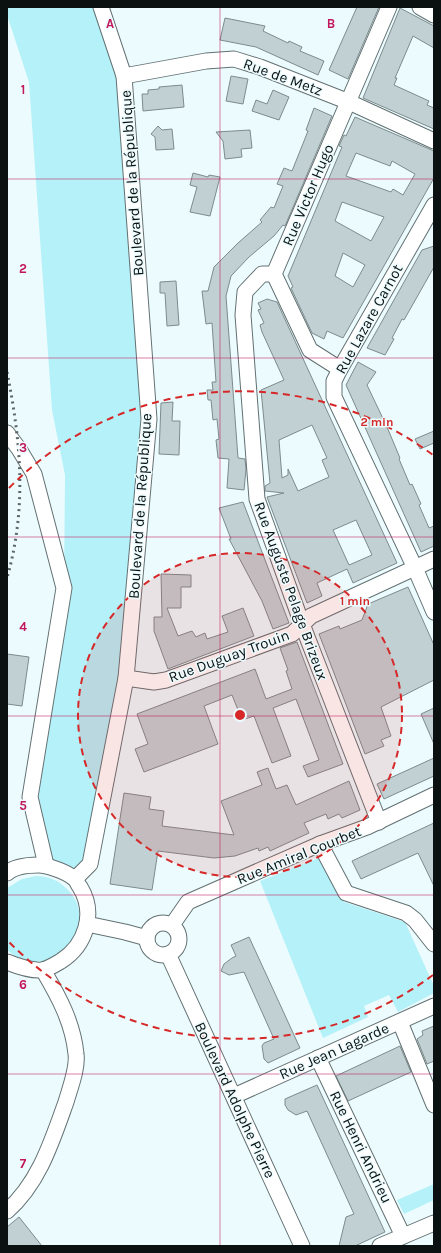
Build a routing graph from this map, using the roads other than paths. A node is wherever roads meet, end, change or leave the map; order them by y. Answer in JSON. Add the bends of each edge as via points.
{"nodes":[{"id":1,"x":101,"y":7,"type":"edge"},
{"id":2,"x":389,"y":7,"type":"edge"},
{"id":3,"x":420,"y":7,"type":"edge"},
{"id":4,"x":434,"y":15,"type":"edge"},
{"id":5,"x":124,"y":76,"type":"junction"},
{"id":6,"x":349,"y":102,"type":"junction"},
{"id":7,"x":434,"y":141,"type":"edge"},
{"id":8,"x":433,"y":209,"type":"edge"},
{"id":9,"x":274,"y":274,"type":"junction"},
{"id":10,"x":340,"y":369,"type":"junction"},
{"id":11,"x":7,"y":433,"type":"edge"},
{"id":12,"x":434,"y":560,"type":"edge"},
{"id":13,"x":416,"y":568,"type":"junction"},
{"id":14,"x":434,"y":612,"type":"edge"},
{"id":15,"x":302,"y":624,"type":"junction"},
{"id":16,"x":126,"y":678,"type":"junction"},
{"id":17,"x":434,"y":795,"type":"edge"},
{"id":18,"x":379,"y":822,"type":"junction"},
{"id":19,"x":320,"y":844,"type":"junction"},
{"id":20,"x":46,"y":865,"type":"junction"},
{"id":21,"x":7,"y":873,"type":"edge"},
{"id":22,"x":75,"y":879,"type":"junction"},
{"id":23,"x":87,"y":924,"type":"junction"},
{"id":24,"x":172,"y":925,"type":"junction"},
{"id":25,"x":147,"y":938,"type":"junction"},
{"id":26,"x":434,"y":944,"type":"edge"},
{"id":27,"x":168,"y":954,"type":"junction"},
{"id":28,"x":7,"y":962,"type":"edge"},
{"id":29,"x":43,"y":970,"type":"junction"},
{"id":30,"x":434,"y":1006,"type":"edge"},
{"id":31,"x":400,"y":1022,"type":"junction"},
{"id":32,"x":318,"y":1058,"type":"junction"},
{"id":33,"x":234,"y":1096,"type":"junction"},
{"id":34,"x":434,"y":1105,"type":"edge"},
{"id":35,"x":7,"y":1211,"type":"edge"},
{"id":36,"x":434,"y":1223,"type":"edge"},
{"id":37,"x":404,"y":1236,"type":"junction"},
{"id":38,"x":302,"y":1246,"type":"edge"},
{"id":39,"x":380,"y":1246,"type":"edge"}],
"edges":[{"from":1,"to":5,"type":"street","name":"Boulevard de la République"},
{"from":2,"to":6,"type":"street","name":"Rue Victor Hugo"},
{"from":3,"to":4,"type":"street"},
{"from":5,"to":6,"type":"street","name":"Rue de Metz","via":[[206,61],[234,59]]},
{"from":5,"to":16,"type":"street","name":"Boulevard de la République","via":[[149,419]]},
{"from":6,"to":7,"type":"street","name":"Rue de Metz"},
{"from":6,"to":9,"type":"street","name":"Rue Victor Hugo"},
{"from":8,"to":10,"type":"street","name":"Rue Lazare Carnot"},
{"from":9,"to":10,"type":"street","via":[[310,350]]},
{"from":9,"to":15,"type":"street","name":"Rue Auguste Pelage Brizeux","via":[[262,274],[245,292],[243,315],[257,499]]},
{"from":10,"to":13,"type":"street","name":"Rue Lazare Carnot","via":[[334,381],[334,397]]},
{"from":11,"to":20,"type":"street","via":[[34,474],[64,588],[30,798]]},
{"from":12,"to":13,"type":"street","name":"Rue Duguay Trouin"},
{"from":13,"to":14,"type":"street","name":"Rue Lazare Carnot"},
{"from":13,"to":15,"type":"street","name":"Rue Duguay Trouin","via":[[311,616]]},
{"from":15,"to":16,"type":"street","name":"Rue Duguay Trouin","via":[[292,634],[166,680],[154,682]]},
{"from":15,"to":18,"type":"street","name":"Rue Auguste Pelage Brizeux"},
{"from":16,"to":22,"type":"street","name":"Boulevard de la République","via":[[90,864]]},
{"from":17,"to":18,"type":"street","name":"Rue Amiral Courbet"},
{"from":18,"to":19,"type":"street","name":"Rue Amiral Courbet"},
{"from":19,"to":24,"type":"street","name":"Rue Amiral Courbet","via":[[188,902]]},
{"from":19,"to":26,"type":"street","via":[[346,893],[406,913]]},
{"from":20,"to":21,"type":"street","via":[[19,867]]},
{"from":20,"to":22,"type":"street"},
{"from":22,"to":23,"type":"street","via":[[86,902]]},
{"from":23,"to":25,"type":"street"},
{"from":23,"to":29,"type":"street","via":[[81,941],[70,956]]},
{"from":24,"to":25,"type":"street","via":[[163,922],[155,924],[149,930]]},
{"from":24,"to":27,"type":"street","via":[[178,931],[179,940],[176,949]]},
{"from":25,"to":27,"type":"street","via":[[152,951],[160,955]]},
{"from":27,"to":33,"type":"street","name":"Boulevard Adolphe Pierre"},
{"from":28,"to":29,"type":"street"},
{"from":29,"to":35,"type":"street","via":[[68,1017],[77,1056],[72,1083],[51,1145],[28,1188]]},
{"from":30,"to":31,"type":"street","name":"Rue Jean Lagarde"},
{"from":31,"to":32,"type":"street","name":"Rue Jean Lagarde"},
{"from":31,"to":34,"type":"street"},
{"from":32,"to":33,"type":"street","name":"Rue Jean Lagarde"},
{"from":32,"to":37,"type":"street","name":"Rue Henri Andrieu"},
{"from":33,"to":38,"type":"street","name":"Boulevard Adolphe Pierre"},
{"from":36,"to":37,"type":"street"},
{"from":37,"to":39,"type":"street"}]}
